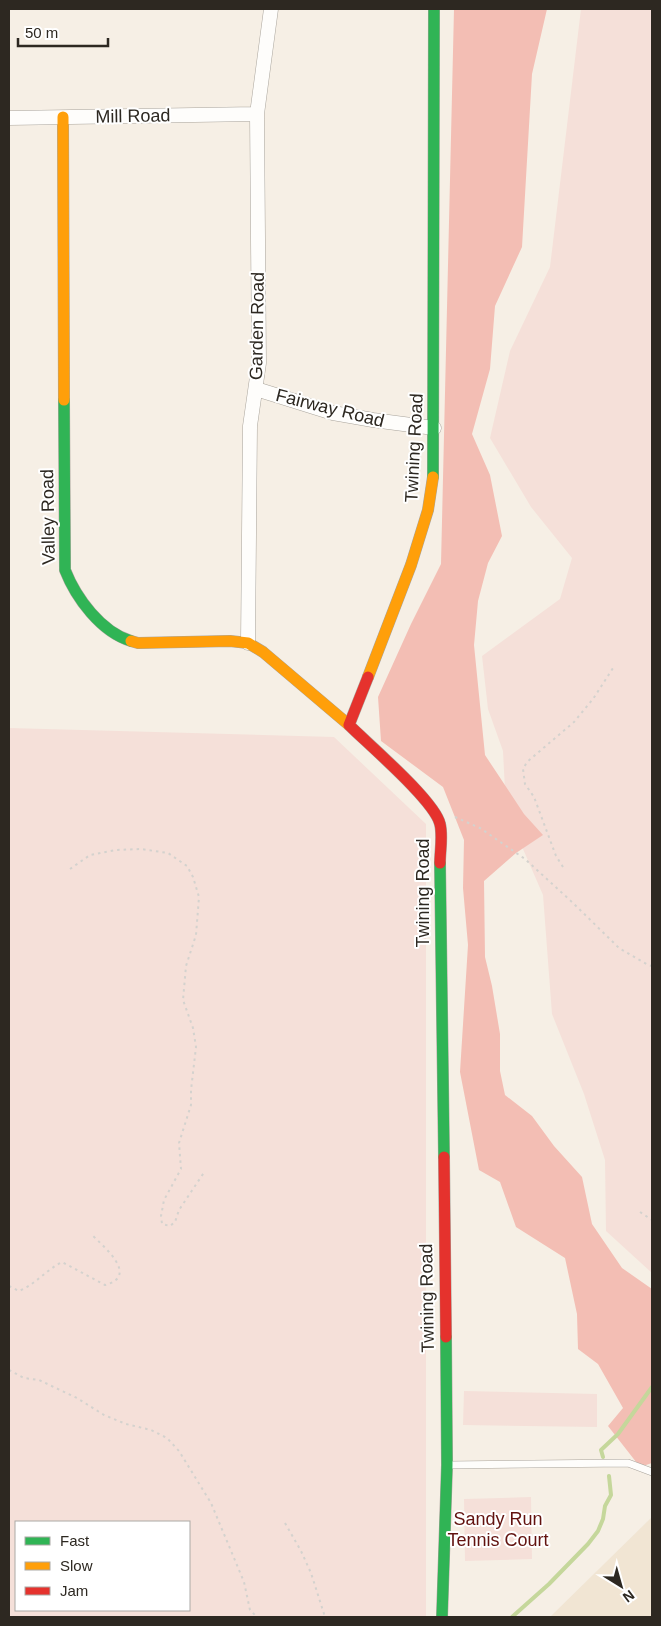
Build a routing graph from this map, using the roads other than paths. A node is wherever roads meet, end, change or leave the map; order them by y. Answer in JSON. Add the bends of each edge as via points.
{"nodes":[{"id":1,"x":271,"y":9,"type":"edge"},
{"id":2,"x":434,"y":9,"type":"edge"},
{"id":3,"x":257,"y":114,"type":"junction"},
{"id":4,"x":63,"y":117,"type":"junction"},
{"id":5,"x":9,"y":118,"type":"edge"},
{"id":6,"x":256,"y":389,"type":"junction"},
{"id":7,"x":434,"y":428,"type":"junction"},
{"id":8,"x":248,"y":643,"type":"junction"},
{"id":9,"x":349,"y":725,"type":"junction"},
{"id":10,"x":447,"y":1465,"type":"junction"},
{"id":11,"x":652,"y":1472,"type":"edge"},
{"id":12,"x":442,"y":1617,"type":"edge"}],
"edges":[{"from":1,"to":3,"type":"street","name":"Garden Road"},
{"from":2,"to":7,"type":"street","name":"Twining Road"},
{"from":3,"to":4,"type":"street","name":"Mill Road"},
{"from":3,"to":6,"type":"street","name":"Garden Road","via":[[259,363]]},
{"from":4,"to":5,"type":"street","name":"Mill Road"},
{"from":4,"to":8,"type":"street","name":"Valley Road","via":[[65,570],[70,583],[97,621],[121,638],[138,643]]},
{"from":6,"to":7,"type":"street","name":"Fairway Road","via":[[333,412]]},
{"from":6,"to":8,"type":"street","name":"Garden Road","via":[[250,426]]},
{"from":7,"to":9,"type":"street","name":"Twining Road","via":[[434,472],[428,510],[412,565]]},
{"from":8,"to":9,"type":"street","name":"Valley Road"},
{"from":9,"to":10,"type":"street","name":"Twining Road","via":[[422,796],[440,824]]},
{"from":10,"to":11,"type":"lane","via":[[628,1463]]},
{"from":10,"to":12,"type":"street","name":"Twining Road"}]}
